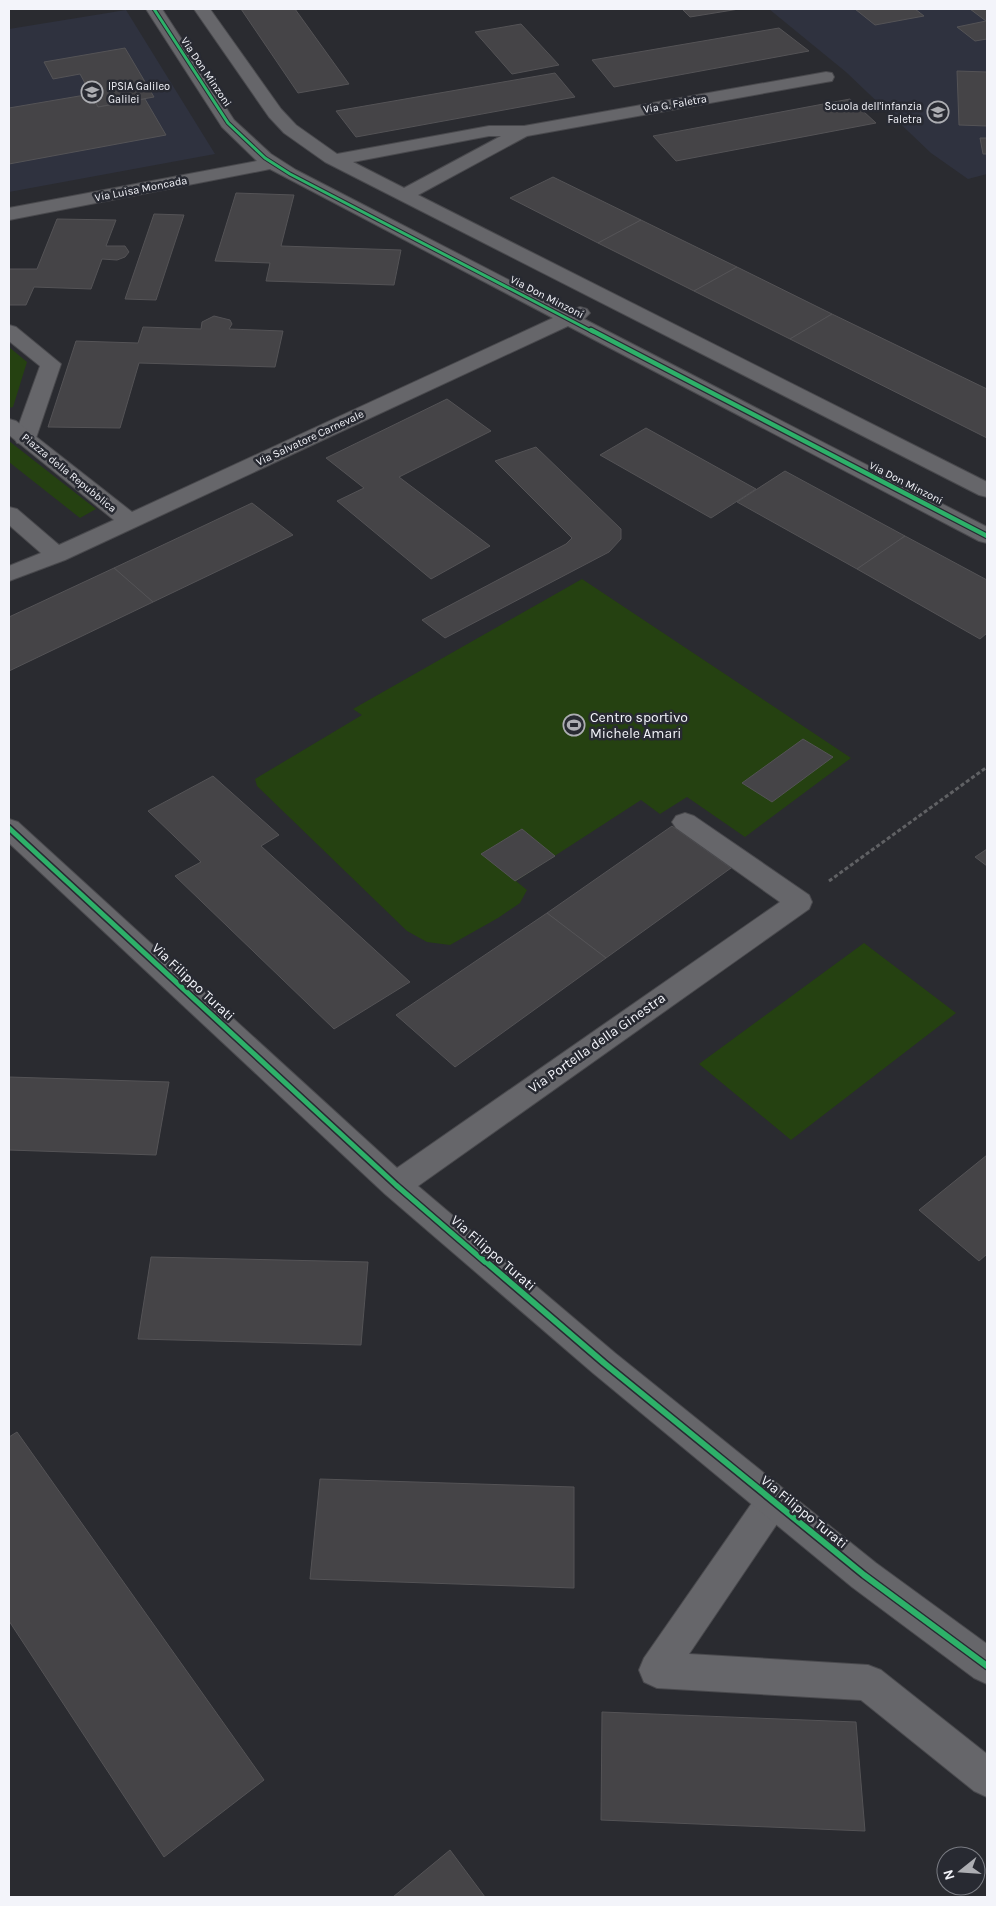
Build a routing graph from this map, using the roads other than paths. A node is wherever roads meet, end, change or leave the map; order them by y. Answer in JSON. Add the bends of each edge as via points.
{"nodes":[{"id":1,"x":154,"y":9,"type":"edge"},
{"id":2,"x":202,"y":9,"type":"edge"},
{"id":3,"x":826,"y":77,"type":"dead end"},
{"id":4,"x":524,"y":131,"type":"junction"},
{"id":5,"x":335,"y":160,"type":"junction"},
{"id":6,"x":273,"y":164,"type":"junction"},
{"id":7,"x":404,"y":195,"type":"junction"},
{"id":8,"x":9,"y":214,"type":"edge"},
{"id":9,"x":610,"y":299,"type":"junction"},
{"id":10,"x":568,"y":319,"type":"junction"},
{"id":11,"x":9,"y":331,"type":"edge"},
{"id":12,"x":17,"y":432,"type":"edge"},
{"id":13,"x":987,"y":490,"type":"edge"},
{"id":14,"x":9,"y":514,"type":"edge"},
{"id":15,"x":129,"y":521,"type":"junction"},
{"id":16,"x":987,"y":536,"type":"edge"},
{"id":17,"x":57,"y":555,"type":"junction"},
{"id":18,"x":9,"y":574,"type":"edge"},
{"id":19,"x":686,"y":822,"type":"dead end"},
{"id":20,"x":9,"y":828,"type":"edge"},
{"id":21,"x":396,"y":1185,"type":"junction"},
{"id":22,"x":773,"y":1501,"type":"junction"},
{"id":23,"x":987,"y":1666,"type":"edge"},
{"id":24,"x":987,"y":1778,"type":"edge"}],
"edges":[{"from":1,"to":6,"type":"street","name":"Via Don Minzoni","via":[[228,123]]},
{"from":2,"to":5,"type":"street","name":"Via Don Minzoni","via":[[275,113],[296,134]]},
{"from":3,"to":4,"type":"street","name":"Via G. Faletra"},
{"from":4,"to":5,"type":"street","via":[[489,131]]},
{"from":4,"to":7,"type":"street"},
{"from":5,"to":7,"type":"street","name":"Via Don Minzoni"},
{"from":6,"to":8,"type":"street","name":"Via Luisa Moncada"},
{"from":6,"to":10,"type":"street","name":"Via Don Minzoni"},
{"from":7,"to":9,"type":"street","name":"Via Don Minzoni"},
{"from":9,"to":10,"type":"street","name":"Via Salvatore Carnevale"},
{"from":9,"to":13,"type":"street","name":"Via Don Minzoni"},
{"from":10,"to":15,"type":"street","name":"Via Salvatore Carnevale"},
{"from":10,"to":16,"type":"street","name":"Via Don Minzoni"},
{"from":11,"to":12,"type":"street","via":[[51,364]]},
{"from":12,"to":15,"type":"street","name":"Piazza della Repubblica"},
{"from":14,"to":17,"type":"street"},
{"from":15,"to":17,"type":"street","name":"Via Salvatore Carnevale"},
{"from":17,"to":18,"type":"street","name":"Via Salvatore Carnevale"},
{"from":19,"to":21,"type":"street","name":"Via Portella della Ginestra","via":[[798,902]]},
{"from":20,"to":21,"type":"street","name":"Via Filippo Turati"},
{"from":21,"to":22,"type":"street","name":"Via Filippo Turati","via":[[604,1363]]},
{"from":22,"to":23,"type":"street","name":"Via Filippo Turati","via":[[864,1576]]},
{"from":22,"to":24,"type":"street","via":[[657,1670],[868,1683]]}]}
